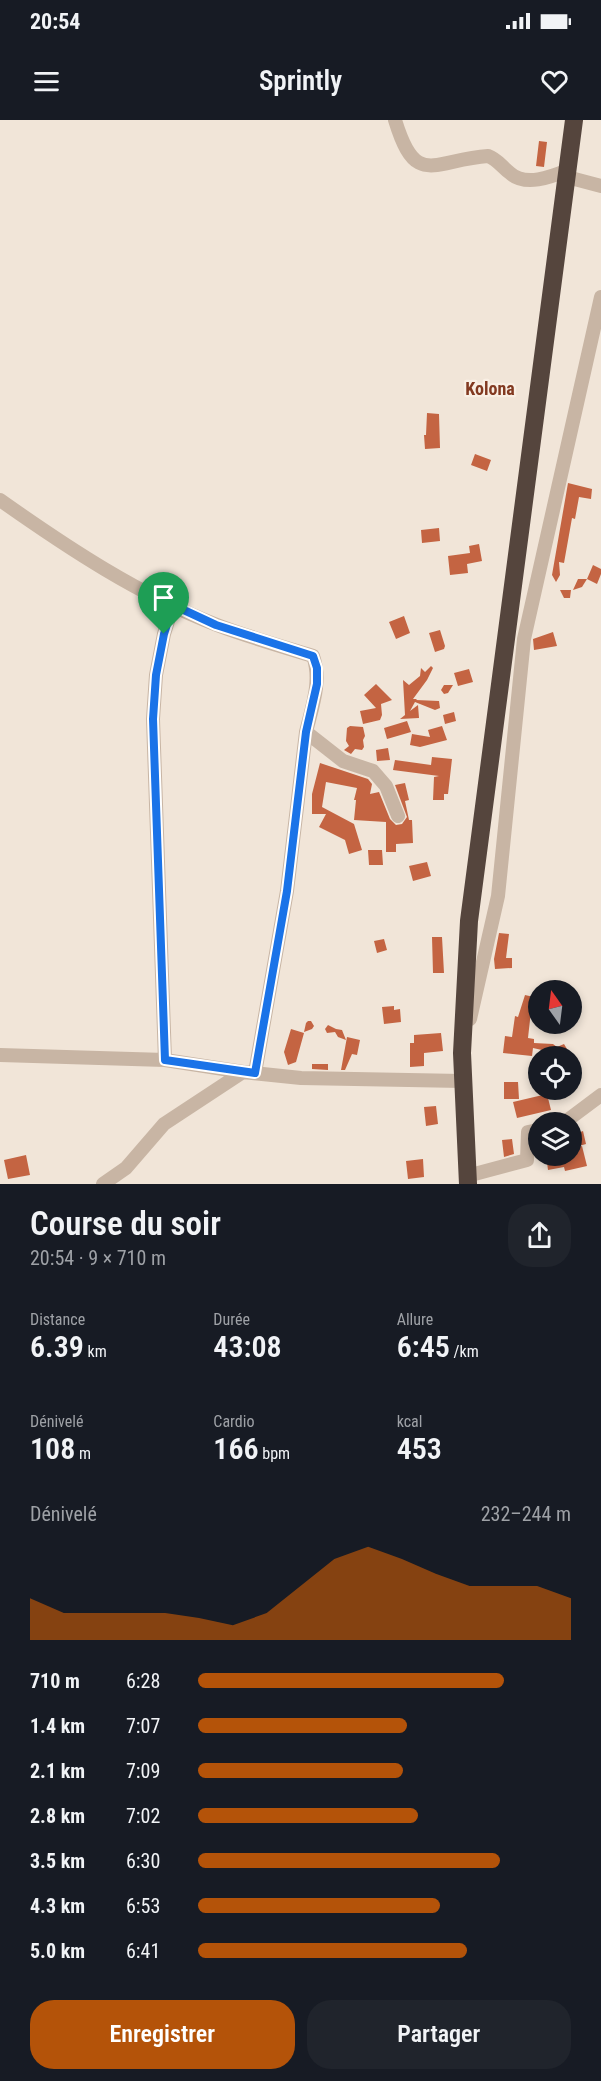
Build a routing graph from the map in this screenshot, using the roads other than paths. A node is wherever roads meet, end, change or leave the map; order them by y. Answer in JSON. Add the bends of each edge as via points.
{"nodes":[{"id":1,"x":395,"y":120,"type":"edge"},
{"id":2,"x":574,"y":120,"type":"edge"},
{"id":3,"x":567,"y":174,"type":"junction"},
{"id":4,"x":601,"y":186,"type":"edge"},
{"id":5,"x":601,"y":297,"type":"edge"},
{"id":6,"x":0,"y":500,"type":"edge"},
{"id":7,"x":173,"y":605,"type":"junction"},
{"id":8,"x":306,"y":732,"type":"junction"},
{"id":9,"x":398,"y":816,"type":"dead end"},
{"id":10,"x":462,"y":1053,"type":"junction"},
{"id":11,"x":0,"y":1055,"type":"edge"},
{"id":12,"x":165,"y":1060,"type":"junction"},
{"id":13,"x":249,"y":1072,"type":"junction"},
{"id":14,"x":462,"y":1081,"type":"junction"},
{"id":15,"x":601,"y":1095,"type":"edge"},
{"id":16,"x":578,"y":1112,"type":"edge"},
{"id":17,"x":528,"y":1132,"type":"edge"},
{"id":18,"x":468,"y":1180,"type":"edge"},
{"id":19,"x":103,"y":1184,"type":"edge"}],
"edges":[{"from":1,"to":3,"type":"street","via":[[410,156],[422,165],[488,156],[516,178],[528,181]]},
{"from":2,"to":3,"type":"highway"},
{"from":3,"to":4,"type":"street"},
{"from":3,"to":10,"type":"highway","via":[[469,921]]},
{"from":5,"to":10,"type":"street","via":[[524,639],[498,896]]},
{"from":6,"to":7,"type":"street","via":[[72,550]]},
{"from":7,"to":8,"type":"street","via":[[216,625],[313,656],[317,684]]},
{"from":7,"to":12,"type":"street","via":[[156,675],[153,719]]},
{"from":8,"to":9,"type":"street","via":[[344,761],[372,771],[386,786]]},
{"from":8,"to":13,"type":"street","via":[[287,891]]},
{"from":10,"to":14,"type":"highway"},
{"from":11,"to":12,"type":"street"},
{"from":12,"to":13,"type":"street"},
{"from":13,"to":14,"type":"street","via":[[301,1078]]},
{"from":13,"to":19,"type":"street","via":[[164,1124],[126,1168]]},
{"from":14,"to":18,"type":"highway"},
{"from":15,"to":16,"type":"street"},
{"from":17,"to":18,"type":"street","via":[[526,1160]]}]}
